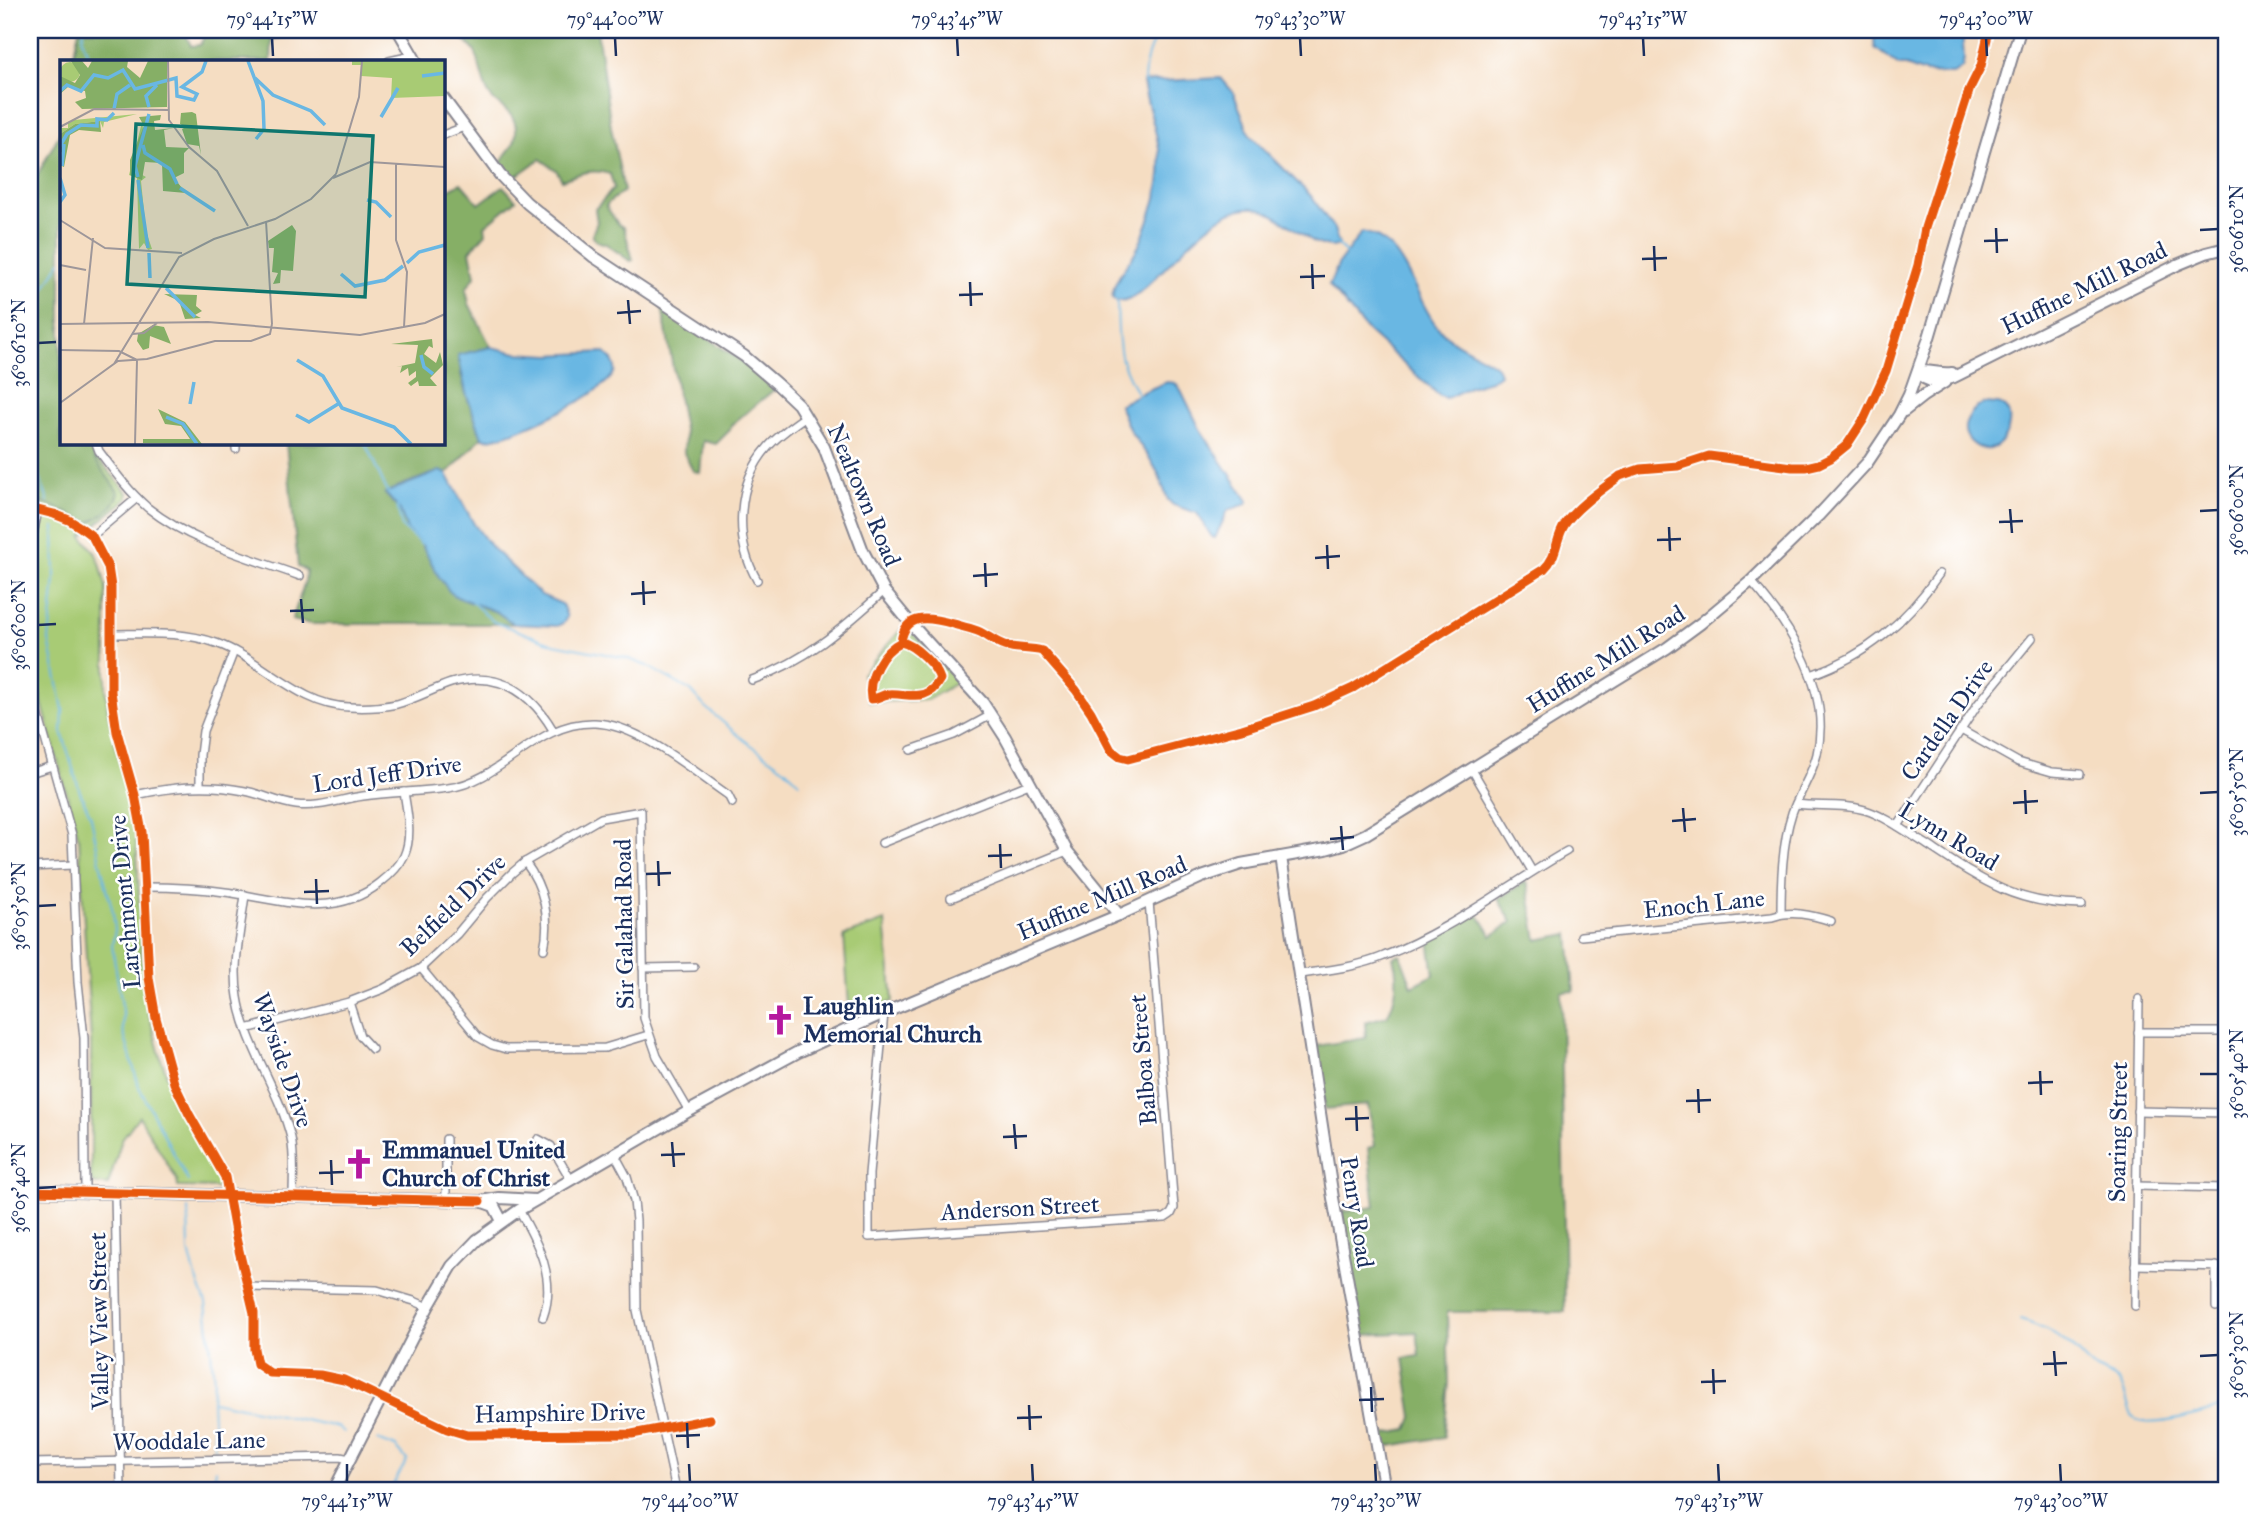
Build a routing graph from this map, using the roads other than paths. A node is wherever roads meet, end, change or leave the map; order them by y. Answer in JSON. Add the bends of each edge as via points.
{"nodes":[{"id":1,"x":398,"y":30,"type":"edge"},
{"id":2,"x":2020,"y":30,"type":"edge"},
{"id":3,"x":414,"y":59,"type":"edge"},
{"id":4,"x":444,"y":99,"type":"edge"},
{"id":5,"x":464,"y":127,"type":"junction"},
{"id":6,"x":444,"y":135,"type":"edge"},
{"id":7,"x":2226,"y":248,"type":"edge"},
{"id":8,"x":1918,"y":372,"type":"junction"},
{"id":9,"x":1962,"y":372,"type":"junction"},
{"id":10,"x":1949,"y":379,"type":"junction"},
{"id":11,"x":806,"y":415,"type":"junction"},
{"id":12,"x":1899,"y":415,"type":"junction"},
{"id":13,"x":96,"y":444,"type":"edge"},
{"id":14,"x":137,"y":498,"type":"junction"},
{"id":15,"x":34,"y":509,"type":"edge"},
{"id":16,"x":92,"y":536,"type":"junction"},
{"id":17,"x":30,"y":550,"type":"edge"},
{"id":18,"x":1939,"y":574,"type":"dead end"},
{"id":19,"x":300,"y":576,"type":"dead end"},
{"id":20,"x":757,"y":580,"type":"dead end"},
{"id":21,"x":1751,"y":581,"type":"junction"},
{"id":22,"x":884,"y":591,"type":"junction"},
{"id":23,"x":111,"y":634,"type":"junction"},
{"id":24,"x":2032,"y":638,"type":"dead end"},
{"id":25,"x":234,"y":651,"type":"junction"},
{"id":26,"x":1811,"y":675,"type":"junction"},
{"id":27,"x":752,"y":680,"type":"dead end"},
{"id":28,"x":30,"y":685,"type":"edge"},
{"id":29,"x":991,"y":715,"type":"junction"},
{"id":30,"x":552,"y":730,"type":"junction"},
{"id":31,"x":1961,"y":730,"type":"junction"},
{"id":32,"x":911,"y":750,"type":"dead end"},
{"id":33,"x":52,"y":766,"type":"junction"},
{"id":34,"x":1471,"y":768,"type":"junction"},
{"id":35,"x":30,"y":773,"type":"edge"},
{"id":36,"x":2080,"y":774,"type":"dead end"},
{"id":37,"x":1029,"y":784,"type":"junction"},
{"id":38,"x":200,"y":785,"type":"junction"},
{"id":39,"x":404,"y":792,"type":"junction"},
{"id":40,"x":135,"y":795,"type":"junction"},
{"id":41,"x":732,"y":803,"type":"dead end"},
{"id":42,"x":1796,"y":804,"type":"junction"},
{"id":43,"x":641,"y":811,"type":"joint"},
{"id":44,"x":1898,"y":826,"type":"junction"},
{"id":45,"x":882,"y":843,"type":"dead end"},
{"id":46,"x":1067,"y":851,"type":"junction"},
{"id":47,"x":1567,"y":851,"type":"dead end"},
{"id":48,"x":1281,"y":857,"type":"junction"},
{"id":49,"x":525,"y":862,"type":"junction"},
{"id":50,"x":73,"y":865,"type":"junction"},
{"id":51,"x":30,"y":867,"type":"edge"},
{"id":52,"x":1532,"y":871,"type":"junction"},
{"id":53,"x":145,"y":887,"type":"junction"},
{"id":54,"x":245,"y":895,"type":"junction"},
{"id":55,"x":951,"y":898,"type":"dead end"},
{"id":56,"x":1149,"y":902,"type":"junction"},
{"id":57,"x":2082,"y":905,"type":"dead end"},
{"id":58,"x":1781,"y":914,"type":"junction"},
{"id":59,"x":1119,"y":915,"type":"junction"},
{"id":60,"x":1831,"y":921,"type":"dead end"},
{"id":61,"x":1581,"y":936,"type":"dead end"},
{"id":62,"x":544,"y":949,"type":"dead end"},
{"id":63,"x":694,"y":967,"type":"dead end"},
{"id":64,"x":421,"y":968,"type":"junction"},
{"id":65,"x":643,"y":968,"type":"junction"},
{"id":66,"x":1300,"y":974,"type":"junction"},
{"id":67,"x":2139,"y":999,"type":"dead end"},
{"id":68,"x":349,"y":1002,"type":"junction"},
{"id":69,"x":884,"y":1013,"type":"junction"},
{"id":70,"x":246,"y":1029,"type":"junction"},
{"id":71,"x":2138,"y":1032,"type":"junction"},
{"id":72,"x":2226,"y":1032,"type":"edge"},
{"id":73,"x":648,"y":1035,"type":"junction"},
{"id":74,"x":372,"y":1049,"type":"dead end"},
{"id":75,"x":689,"y":1111,"type":"junction"},
{"id":76,"x":2137,"y":1111,"type":"junction"},
{"id":77,"x":2226,"y":1113,"type":"edge"},
{"id":78,"x":446,"y":1139,"type":"dead end"},
{"id":79,"x":538,"y":1139,"type":"dead end"},
{"id":80,"x":615,"y":1155,"type":"junction"},
{"id":81,"x":571,"y":1180,"type":"junction"},
{"id":82,"x":2136,"y":1186,"type":"junction"},
{"id":83,"x":2226,"y":1188,"type":"edge"},
{"id":84,"x":30,"y":1191,"type":"edge"},
{"id":85,"x":85,"y":1192,"type":"junction"},
{"id":86,"x":115,"y":1193,"type":"junction"},
{"id":87,"x":230,"y":1196,"type":"junction"},
{"id":88,"x":293,"y":1197,"type":"junction"},
{"id":89,"x":446,"y":1200,"type":"junction"},
{"id":90,"x":538,"y":1200,"type":"junction"},
{"id":91,"x":480,"y":1201,"type":"junction"},
{"id":92,"x":519,"y":1210,"type":"junction"},
{"id":93,"x":1171,"y":1214,"type":"joint"},
{"id":94,"x":502,"y":1222,"type":"junction"},
{"id":95,"x":2136,"y":1265,"type":"junction"},
{"id":96,"x":2216,"y":1266,"type":"junction"},
{"id":97,"x":2226,"y":1266,"type":"edge"},
{"id":98,"x":249,"y":1287,"type":"junction"},
{"id":99,"x":2135,"y":1306,"type":"dead end"},
{"id":100,"x":428,"y":1307,"type":"junction"},
{"id":101,"x":2216,"y":1307,"type":"dead end"},
{"id":102,"x":543,"y":1317,"type":"dead end"},
{"id":103,"x":257,"y":1364,"type":"joint"},
{"id":104,"x":381,"y":1398,"type":"junction"},
{"id":105,"x":710,"y":1419,"type":"dead end"},
{"id":106,"x":663,"y":1429,"type":"junction"},
{"id":107,"x":350,"y":1459,"type":"junction"},
{"id":108,"x":122,"y":1462,"type":"junction"},
{"id":109,"x":30,"y":1463,"type":"edge"},
{"id":110,"x":121,"y":1490,"type":"edge"},
{"id":111,"x":334,"y":1490,"type":"edge"},
{"id":112,"x":676,"y":1490,"type":"edge"},
{"id":113,"x":1385,"y":1490,"type":"edge"}],
"edges":[{"from":1,"to":3,"type":"street"},
{"from":2,"to":8,"type":"street"},
{"from":4,"to":5,"type":"street","name":"Nealtown Road"},
{"from":5,"to":6,"type":"street"},
{"from":5,"to":11,"type":"street","name":"Nealtown Road","via":[[527,203],[594,257],[744,356]]},
{"from":7,"to":9,"type":"street","name":"Huffine Mill Road","via":[[2177,265]]},
{"from":8,"to":9,"type":"street","name":"Huffine Mill Road"},
{"from":8,"to":10,"type":"street","via":[[1929,381]]},
{"from":8,"to":12,"type":"street","name":"Huffine Mill Road"},
{"from":9,"to":10,"type":"street","name":"Huffine Mill Road"},
{"from":10,"to":12,"type":"street","name":"Huffine Mill Road"},
{"from":11,"to":20,"type":"street","via":[[767,447],[746,485],[741,520],[745,551]]},
{"from":11,"to":22,"type":"street","name":"Nealtown Road"},
{"from":12,"to":21,"type":"street","name":"Huffine Mill Road","via":[[1845,488]]},
{"from":13,"to":14,"type":"street"},
{"from":14,"to":16,"type":"street"},
{"from":14,"to":19,"type":"street","via":[[187,534]]},
{"from":15,"to":16,"type":"street","via":[[69,520]]},
{"from":15,"to":17,"type":"street"},
{"from":16,"to":23,"type":"street","name":"Larchmont Drive","via":[[108,567]]},
{"from":18,"to":26,"type":"street","via":[[1913,610],[1882,638],[1844,662]]},
{"from":21,"to":26,"type":"street","via":[[1788,630]]},
{"from":21,"to":34,"type":"street","name":"Huffine Mill Road","via":[[1667,648]]},
{"from":22,"to":27,"type":"street","via":[[818,648]]},
{"from":22,"to":29,"type":"street","name":"Nealtown Road"},
{"from":23,"to":25,"type":"street","via":[[179,635]]},
{"from":23,"to":40,"type":"street","name":"Larchmont Drive","via":[[113,711]]},
{"from":24,"to":31,"type":"street","name":"Cardella Drive"},
{"from":25,"to":30,"type":"street","via":[[305,695],[346,708],[397,704],[451,683],[488,680],[526,696]]},
{"from":25,"to":38,"type":"street","via":[[203,731]]},
{"from":26,"to":42,"type":"street","via":[[1818,707],[1818,746]]},
{"from":28,"to":33,"type":"street"},
{"from":29,"to":32,"type":"street"},
{"from":29,"to":37,"type":"street","name":"Nealtown Road"},
{"from":30,"to":39,"type":"street","name":"Lord Jeff Drive","via":[[465,785]]},
{"from":30,"to":41,"type":"street","name":"Lord Jeff Drive","via":[[592,722],[627,730]]},
{"from":31,"to":36,"type":"street","via":[[2018,762]]},
{"from":31,"to":44,"type":"street","name":"Cardella Drive"},
{"from":33,"to":35,"type":"street"},
{"from":33,"to":50,"type":"street","via":[[72,835]]},
{"from":34,"to":48,"type":"street","name":"Huffine Mill Road","via":[[1366,834],[1344,844]]},
{"from":34,"to":52,"type":"street"},
{"from":37,"to":45,"type":"street"},
{"from":37,"to":46,"type":"street","name":"Nealtown Road"},
{"from":38,"to":39,"type":"street","name":"Lord Jeff Drive","via":[[317,806]]},
{"from":38,"to":40,"type":"street","name":"Lord Jeff Drive"},
{"from":39,"to":54,"type":"street","via":[[409,830],[404,856],[373,889],[336,904],[314,906]]},
{"from":40,"to":53,"type":"street","name":"Larchmont Drive"},
{"from":42,"to":44,"type":"street","name":"Lynn Road","via":[[1864,810]]},
{"from":42,"to":58,"type":"street","via":[[1787,841]]},
{"from":43,"to":49,"type":"street","name":"Belfield Drive","via":[[601,818]]},
{"from":43,"to":65,"type":"street","name":"Sir Galahad Road"},
{"from":44,"to":57,"type":"street","name":"Lynn Road","via":[[2009,893],[2040,902]]},
{"from":46,"to":55,"type":"street"},
{"from":46,"to":59,"type":"street","name":"Nealtown Road"},
{"from":47,"to":52,"type":"street"},
{"from":48,"to":56,"type":"street","name":"Huffine Mill Road","via":[[1202,877]]},
{"from":48,"to":66,"type":"street","name":"Penry Road"},
{"from":49,"to":62,"type":"street","via":[[542,888]]},
{"from":49,"to":64,"type":"street","name":"Belfield Drive"},
{"from":50,"to":51,"type":"street"},
{"from":50,"to":85,"type":"street","via":[[84,1038]]},
{"from":52,"to":66,"type":"street","via":[[1474,911],[1384,957]]},
{"from":53,"to":54,"type":"street","via":[[192,887]]},
{"from":53,"to":87,"type":"street","name":"Larchmont Drive","via":[[149,978],[167,1060]]},
{"from":54,"to":70,"type":"street","name":"Wayside Drive","via":[[236,968]]},
{"from":56,"to":59,"type":"street","name":"Huffine Mill Road"},
{"from":56,"to":93,"type":"street","name":"Balboa Street"},
{"from":58,"to":60,"type":"street","name":"Enoch Lane"},
{"from":58,"to":61,"type":"street","name":"Enoch Lane"},
{"from":59,"to":69,"type":"street","name":"Huffine Mill Road"},
{"from":63,"to":65,"type":"street"},
{"from":64,"to":68,"type":"street","name":"Belfield Drive"},
{"from":64,"to":73,"type":"street","via":[[478,1037],[492,1045],[506,1049],[605,1048]]},
{"from":65,"to":73,"type":"street","name":"Sir Galahad Road"},
{"from":66,"to":113,"type":"street","name":"Penry Road","via":[[1333,1198]]},
{"from":67,"to":71,"type":"street","name":"Soaring Street"},
{"from":68,"to":70,"type":"street","name":"Belfield Drive"},
{"from":68,"to":74,"type":"street","via":[[360,1036]]},
{"from":69,"to":75,"type":"street","name":"Huffine Mill Road","via":[[798,1052]]},
{"from":69,"to":93,"type":"street","name":"Anderson Street","via":[[869,1174],[869,1237],[1149,1221]]},
{"from":70,"to":88,"type":"street","name":"Wayside Drive","via":[[292,1141]]},
{"from":71,"to":72,"type":"street"},
{"from":71,"to":76,"type":"street","name":"Soaring Street"},
{"from":73,"to":75,"type":"street","name":"Sir Galahad Road"},
{"from":75,"to":80,"type":"street","name":"Huffine Mill Road"},
{"from":76,"to":77,"type":"street"},
{"from":76,"to":82,"type":"street","name":"Soaring Street"},
{"from":78,"to":89,"type":"street"},
{"from":79,"to":81,"type":"street","via":[[551,1146]]},
{"from":80,"to":81,"type":"street","name":"Huffine Mill Road"},
{"from":80,"to":106,"type":"street","via":[[634,1201],[637,1310]]},
{"from":81,"to":90,"type":"street","name":"Huffine Mill Road"},
{"from":82,"to":83,"type":"street"},
{"from":82,"to":95,"type":"street","name":"Soaring Street"},
{"from":84,"to":85,"type":"street"},
{"from":85,"to":86,"type":"street"},
{"from":86,"to":87,"type":"street"},
{"from":86,"to":108,"type":"street","name":"Valley View Street"},
{"from":87,"to":88,"type":"street"},
{"from":87,"to":98,"type":"street","name":"Larchmont Drive"},
{"from":88,"to":89,"type":"street"},
{"from":89,"to":91,"type":"street"},
{"from":90,"to":91,"type":"street"},
{"from":90,"to":92,"type":"street","name":"Huffine Mill Road"},
{"from":91,"to":94,"type":"street","via":[[494,1206]]},
{"from":92,"to":94,"type":"street","name":"Huffine Mill Road"},
{"from":92,"to":102,"type":"street","via":[[548,1276]]},
{"from":94,"to":100,"type":"street","name":"Huffine Mill Road","via":[[452,1266]]},
{"from":95,"to":96,"type":"street"},
{"from":95,"to":99,"type":"street","name":"Soaring Street"},
{"from":96,"to":97,"type":"street"},
{"from":96,"to":101,"type":"street"},
{"from":98,"to":100,"type":"street","via":[[377,1290]]},
{"from":98,"to":103,"type":"street","name":"Larchmont Drive"},
{"from":100,"to":104,"type":"street","name":"Huffine Mill Road"},
{"from":103,"to":104,"type":"street","name":"Hampshire Drive","via":[[270,1373],[344,1381]]},
{"from":104,"to":106,"type":"street","name":"Hampshire Drive","via":[[467,1435],[632,1434]]},
{"from":104,"to":107,"type":"street","name":"Huffine Mill Road"},
{"from":105,"to":106,"type":"street","name":"Hampshire Drive"},
{"from":106,"to":112,"type":"street"},
{"from":107,"to":108,"type":"street","name":"Wooddale Lane"},
{"from":107,"to":111,"type":"street","name":"Huffine Mill Road"},
{"from":108,"to":109,"type":"street","name":"Wooddale Lane"},
{"from":108,"to":110,"type":"street","name":"Valley View Street"}]}
